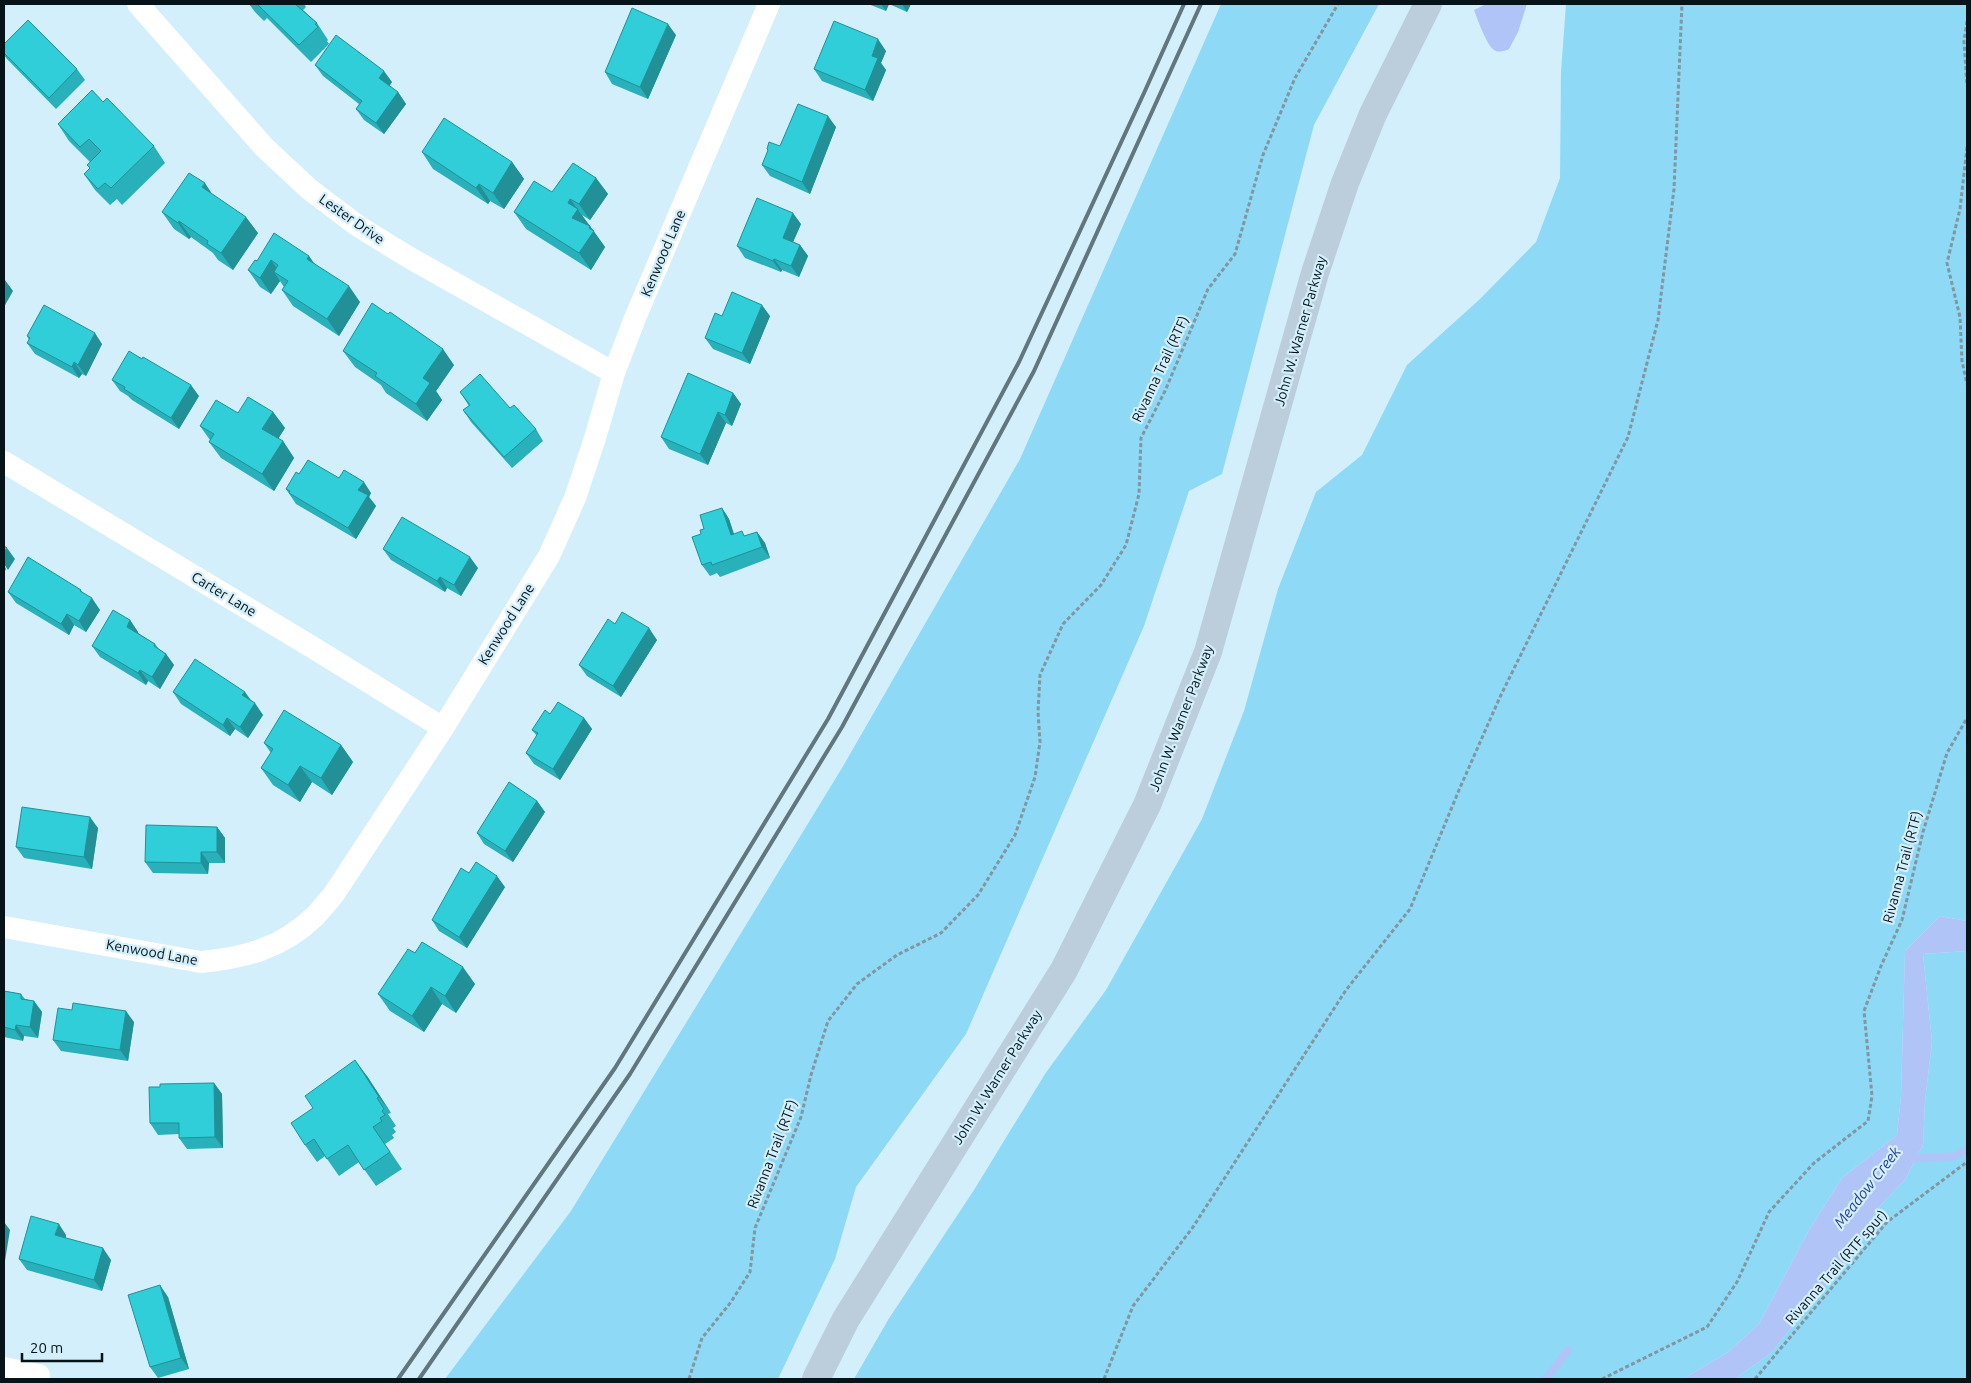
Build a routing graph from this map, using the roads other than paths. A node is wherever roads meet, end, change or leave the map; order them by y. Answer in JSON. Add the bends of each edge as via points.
{"nodes":[{"id":1,"x":138,"y":4,"type":"edge"},
{"id":2,"x":768,"y":4,"type":"edge"},
{"id":3,"x":1428,"y":4,"type":"edge"},
{"id":4,"x":614,"y":373,"type":"junction"},
{"id":5,"x":4,"y":462,"type":"edge"},
{"id":6,"x":442,"y":728,"type":"junction"},
{"id":7,"x":4,"y":927,"type":"edge"},
{"id":8,"x":4,"y":1368,"type":"edge"},
{"id":9,"x":39,"y":1375,"type":"dead end"},
{"id":10,"x":816,"y":1379,"type":"edge"}],
"edges":[{"from":1,"to":4,"type":"street","name":"Lester Drive","via":[[264,147],[309,189],[358,226]]},
{"from":2,"to":4,"type":"street","name":"Kenwood Lane"},
{"from":3,"to":10,"type":"main road","name":"John W. Warner Parkway","via":[[1373,114],[1346,183],[1316,273],[1208,652],[1147,805],[1064,970],[846,1319]]},
{"from":4,"to":6,"type":"street","name":"Kenwood Lane","via":[[575,498],[549,556]]},
{"from":5,"to":6,"type":"street","name":"Carter Lane"},
{"from":6,"to":7,"type":"street","name":"Kenwood Lane","via":[[334,894],[314,918],[289,937],[267,948],[232,959],[201,962]]},
{"from":8,"to":9,"type":"street"}]}
